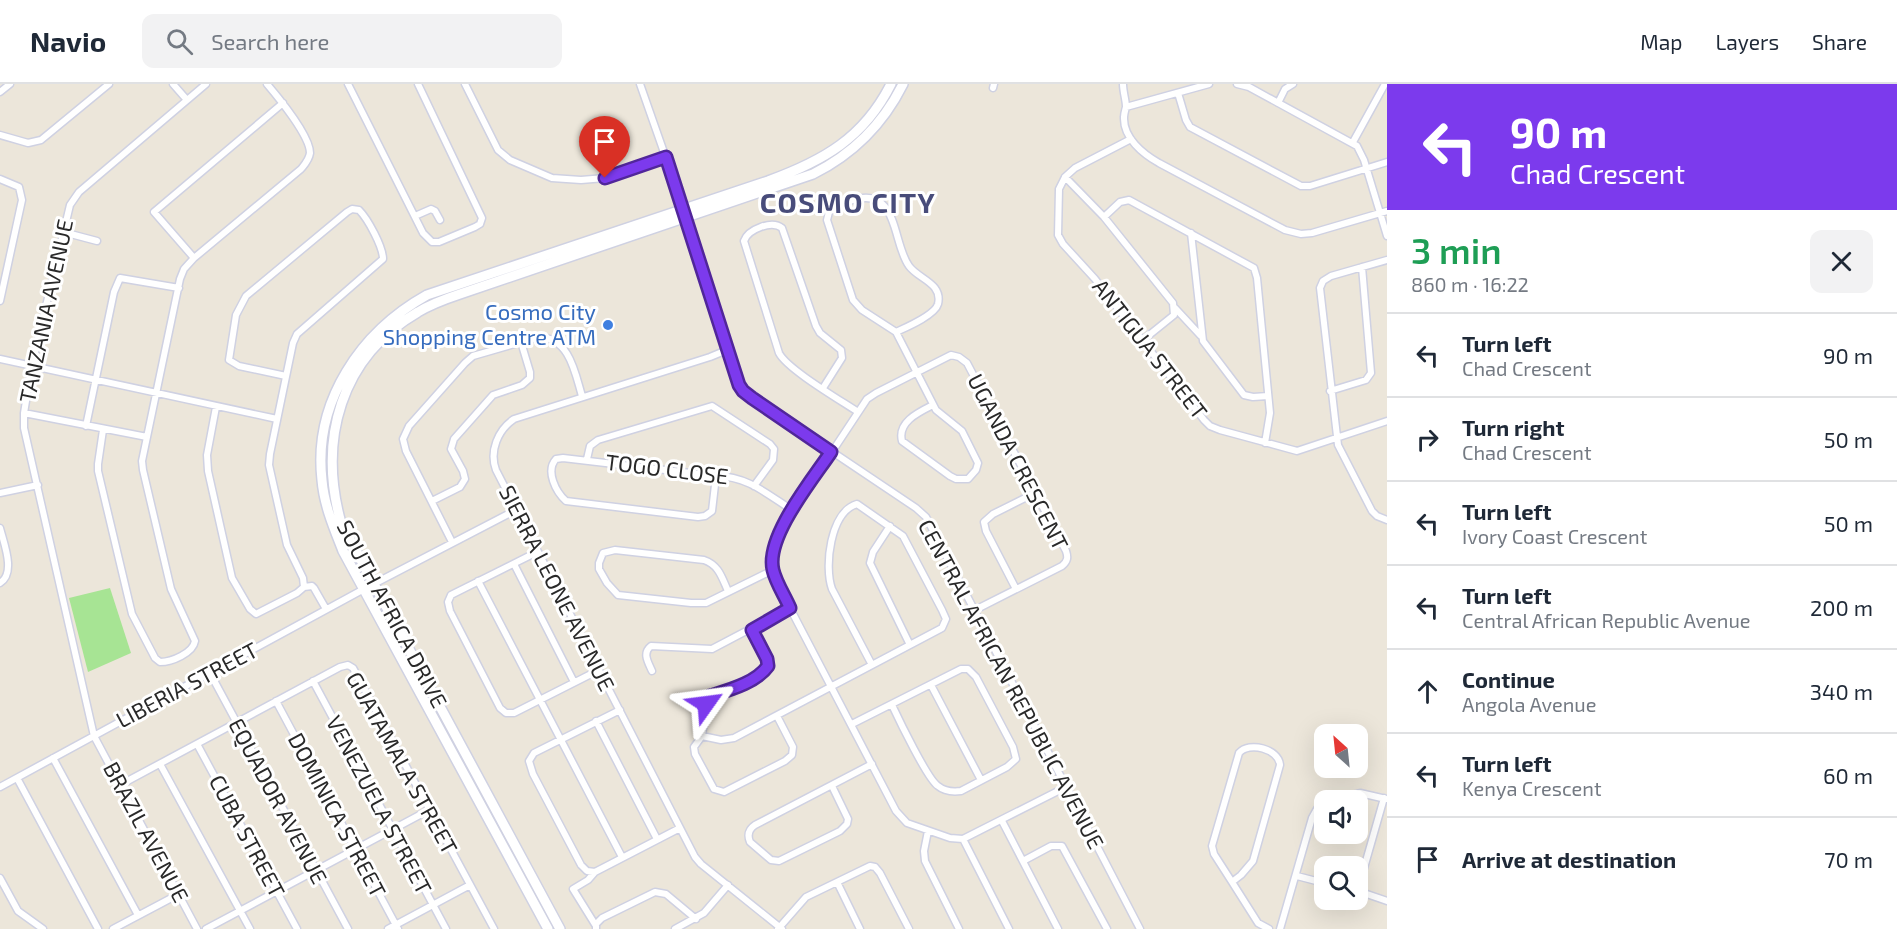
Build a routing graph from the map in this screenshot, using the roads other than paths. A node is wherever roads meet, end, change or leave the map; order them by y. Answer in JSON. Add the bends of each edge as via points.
{"nodes":[{"id":1,"x":109,"y":84,"type":"edge"},
{"id":2,"x":172,"y":84,"type":"edge"},
{"id":3,"x":206,"y":84,"type":"edge"},
{"id":4,"x":267,"y":84,"type":"edge"},
{"id":5,"x":348,"y":84,"type":"edge"},
{"id":6,"x":418,"y":84,"type":"edge"},
{"id":7,"x":465,"y":84,"type":"edge"},
{"id":8,"x":640,"y":84,"type":"edge"},
{"id":9,"x":891,"y":84,"type":"edge"},
{"id":10,"x":903,"y":84,"type":"edge"},
{"id":11,"x":1123,"y":84,"type":"edge"},
{"id":12,"x":1209,"y":84,"type":"edge"},
{"id":13,"x":1237,"y":84,"type":"edge"},
{"id":14,"x":1293,"y":84,"type":"edge"},
{"id":15,"x":1385,"y":84,"type":"edge"},
{"id":16,"x":1178,"y":93,"type":"junction"},
{"id":17,"x":187,"y":100,"type":"junction"},
{"id":18,"x":284,"y":103,"type":"junction"},
{"id":19,"x":1278,"y":103,"type":"junction"},
{"id":20,"x":1126,"y":107,"type":"junction"},
{"id":21,"x":0,"y":135,"type":"edge"},
{"id":22,"x":1131,"y":140,"type":"junction"},
{"id":23,"x":1353,"y":142,"type":"junction"},
{"id":24,"x":666,"y":157,"type":"junction"},
{"id":25,"x":1387,"y":162,"type":"edge"},
{"id":26,"x":1366,"y":169,"type":"junction"},
{"id":27,"x":1065,"y":177,"type":"junction"},
{"id":28,"x":0,"y":179,"type":"edge"},
{"id":29,"x":1384,"y":212,"type":"edge"},
{"id":30,"x":685,"y":214,"type":"junction"},
{"id":31,"x":415,"y":216,"type":"junction"},
{"id":32,"x":1104,"y":217,"type":"junction"},
{"id":33,"x":440,"y":220,"type":"dead end"},
{"id":34,"x":63,"y":232,"type":"junction"},
{"id":35,"x":1191,"y":233,"type":"junction"},
{"id":36,"x":1387,"y":236,"type":"edge"},
{"id":37,"x":97,"y":241,"type":"dead end"},
{"id":38,"x":194,"y":258,"type":"junction"},
{"id":39,"x":1387,"y":260,"type":"edge"},
{"id":40,"x":1362,"y":267,"type":"junction"},
{"id":41,"x":179,"y":288,"type":"junction"},
{"id":42,"x":0,"y":301,"type":"edge"},
{"id":43,"x":1175,"y":308,"type":"junction"},
{"id":44,"x":896,"y":332,"type":"junction"},
{"id":45,"x":1202,"y":336,"type":"junction"},
{"id":46,"x":1143,"y":340,"type":"junction"},
{"id":47,"x":521,"y":342,"type":"junction"},
{"id":48,"x":727,"y":350,"type":"junction"},
{"id":49,"x":0,"y":359,"type":"edge"},
{"id":50,"x":32,"y":364,"type":"junction"},
{"id":51,"x":917,"y":371,"type":"junction"},
{"id":52,"x":286,"y":376,"type":"junction"},
{"id":53,"x":96,"y":381,"type":"junction"},
{"id":54,"x":823,"y":388,"type":"junction"},
{"id":55,"x":1330,"y":391,"type":"junction"},
{"id":56,"x":157,"y":394,"type":"junction"},
{"id":57,"x":582,"y":396,"type":"junction"},
{"id":58,"x":1268,"y":396,"type":"junction"},
{"id":59,"x":933,"y":405,"type":"junction"},
{"id":60,"x":216,"y":407,"type":"junction"},
{"id":61,"x":858,"y":412,"type":"junction"},
{"id":62,"x":24,"y":413,"type":"junction"},
{"id":63,"x":277,"y":419,"type":"junction"},
{"id":64,"x":1387,"y":421,"type":"edge"},
{"id":65,"x":86,"y":426,"type":"junction"},
{"id":66,"x":103,"y":429,"type":"junction"},
{"id":67,"x":147,"y":437,"type":"junction"},
{"id":68,"x":1337,"y":439,"type":"junction"},
{"id":69,"x":1265,"y":442,"type":"junction"},
{"id":70,"x":831,"y":452,"type":"junction"},
{"id":71,"x":587,"y":459,"type":"junction"},
{"id":72,"x":716,"y":476,"type":"junction"},
{"id":73,"x":38,"y":485,"type":"junction"},
{"id":74,"x":754,"y":486,"type":"junction"},
{"id":75,"x":0,"y":493,"type":"edge"},
{"id":76,"x":1035,"y":493,"type":"junction"},
{"id":77,"x":432,"y":501,"type":"junction"},
{"id":78,"x":516,"y":510,"type":"junction"},
{"id":79,"x":792,"y":510,"type":"junction"},
{"id":80,"x":1387,"y":520,"type":"edge"},
{"id":81,"x":890,"y":526,"type":"junction"},
{"id":82,"x":0,"y":528,"type":"edge"},
{"id":83,"x":1,"y":538,"type":"edge"},
{"id":84,"x":452,"y":542,"type":"junction"},
{"id":85,"x":537,"y":552,"type":"junction"},
{"id":86,"x":514,"y":564,"type":"junction"},
{"id":87,"x":773,"y":570,"type":"junction"},
{"id":88,"x":478,"y":581,"type":"junction"},
{"id":89,"x":0,"y":583,"type":"edge"},
{"id":90,"x":374,"y":584,"type":"junction"},
{"id":91,"x":304,"y":587,"type":"junction"},
{"id":92,"x":364,"y":589,"type":"junction"},
{"id":93,"x":1016,"y":589,"type":"junction"},
{"id":94,"x":728,"y":591,"type":"junction"},
{"id":95,"x":790,"y":608,"type":"junction"},
{"id":96,"x":326,"y":609,"type":"junction"},
{"id":97,"x":975,"y":610,"type":"junction"},
{"id":98,"x":752,"y":630,"type":"junction"},
{"id":99,"x":910,"y":645,"type":"junction"},
{"id":100,"x":872,"y":665,"type":"junction"},
{"id":101,"x":599,"y":670,"type":"junction"},
{"id":102,"x":652,"y":671,"type":"dead end"},
{"id":103,"x":210,"y":673,"type":"junction"},
{"id":104,"x":313,"y":681,"type":"junction"},
{"id":105,"x":574,"y":682,"type":"junction"},
{"id":106,"x":931,"y":685,"type":"junction"},
{"id":107,"x":833,"y":687,"type":"junction"},
{"id":108,"x":540,"y":700,"type":"junction"},
{"id":109,"x":276,"y":701,"type":"junction"},
{"id":110,"x":892,"y":705,"type":"junction"},
{"id":111,"x":620,"y":710,"type":"junction"},
{"id":112,"x":777,"y":716,"type":"junction"},
{"id":113,"x":236,"y":722,"type":"junction"},
{"id":114,"x":596,"y":722,"type":"junction"},
{"id":115,"x":852,"y":724,"type":"junction"},
{"id":116,"x":94,"y":736,"type":"junction"},
{"id":117,"x":702,"y":736,"type":"junction"},
{"id":118,"x":560,"y":739,"type":"junction"},
{"id":119,"x":197,"y":744,"type":"junction"},
{"id":120,"x":53,"y":758,"type":"junction"},
{"id":121,"x":160,"y":764,"type":"junction"},
{"id":122,"x":872,"y":764,"type":"junction"},
{"id":123,"x":17,"y":778,"type":"junction"},
{"id":124,"x":981,"y":780,"type":"junction"},
{"id":125,"x":120,"y":785,"type":"junction"},
{"id":126,"x":832,"y":786,"type":"junction"},
{"id":127,"x":0,"y":787,"type":"edge"},
{"id":128,"x":1066,"y":787,"type":"junction"},
{"id":129,"x":1368,"y":794,"type":"edge"},
{"id":130,"x":1386,"y":798,"type":"edge"},
{"id":131,"x":429,"y":810,"type":"junction"},
{"id":132,"x":1314,"y":814,"type":"edge"},
{"id":133,"x":1002,"y":821,"type":"junction"},
{"id":134,"x":680,"y":828,"type":"junction"},
{"id":135,"x":393,"y":830,"type":"junction"},
{"id":136,"x":928,"y":831,"type":"junction"},
{"id":137,"x":657,"y":839,"type":"junction"},
{"id":138,"x":963,"y":839,"type":"junction"},
{"id":139,"x":355,"y":849,"type":"junction"},
{"id":140,"x":622,"y":857,"type":"junction"},
{"id":141,"x":1368,"y":857,"type":"edge"},
{"id":142,"x":1023,"y":861,"type":"junction"},
{"id":143,"x":315,"y":870,"type":"junction"},
{"id":144,"x":595,"y":872,"type":"junction"},
{"id":145,"x":1297,"y":876,"type":"junction"},
{"id":146,"x":0,"y":878,"type":"edge"},
{"id":147,"x":1314,"y":880,"type":"edge"},
{"id":148,"x":837,"y":882,"type":"junction"},
{"id":149,"x":1232,"y":882,"type":"junction"},
{"id":150,"x":470,"y":885,"type":"junction"},
{"id":151,"x":728,"y":885,"type":"junction"},
{"id":152,"x":277,"y":891,"type":"junction"},
{"id":153,"x":179,"y":894,"type":"junction"},
{"id":154,"x":1368,"y":894,"type":"edge"},
{"id":155,"x":1387,"y":901,"type":"edge"},
{"id":156,"x":433,"y":905,"type":"junction"},
{"id":157,"x":240,"y":911,"type":"junction"},
{"id":158,"x":138,"y":915,"type":"junction"},
{"id":159,"x":696,"y":919,"type":"junction"},
{"id":160,"x":397,"y":927,"type":"edge"},
{"id":161,"x":596,"y":928,"type":"edge"},
{"id":162,"x":780,"y":928,"type":"edge"},
{"id":163,"x":43,"y":929,"type":"edge"},
{"id":164,"x":98,"y":929,"type":"edge"},
{"id":165,"x":113,"y":929,"type":"edge"},
{"id":166,"x":197,"y":929,"type":"edge"},
{"id":167,"x":207,"y":929,"type":"edge"},
{"id":168,"x":250,"y":929,"type":"edge"},
{"id":169,"x":297,"y":929,"type":"edge"},
{"id":170,"x":348,"y":929,"type":"edge"},
{"id":171,"x":388,"y":929,"type":"edge"},
{"id":172,"x":446,"y":929,"type":"edge"},
{"id":173,"x":494,"y":929,"type":"edge"},
{"id":174,"x":548,"y":929,"type":"edge"},
{"id":175,"x":560,"y":929,"type":"edge"},
{"id":176,"x":675,"y":929,"type":"edge"},
{"id":177,"x":860,"y":929,"type":"edge"},
{"id":178,"x":909,"y":929,"type":"edge"},
{"id":179,"x":959,"y":929,"type":"edge"},
{"id":180,"x":1009,"y":929,"type":"edge"},
{"id":181,"x":1058,"y":929,"type":"edge"},
{"id":182,"x":1107,"y":929,"type":"edge"},
{"id":183,"x":1140,"y":929,"type":"edge"},
{"id":184,"x":1269,"y":929,"type":"edge"},
{"id":185,"x":1281,"y":929,"type":"edge"}],
"edges":[{"from":1,"to":21,"type":"street","via":[[41,140],[28,143]]},
{"from":2,"to":17,"type":"street"},
{"from":3,"to":17,"type":"street","name":"TANZANIA AVENUE"},
{"from":4,"to":18,"type":"street"},
{"from":5,"to":31,"type":"street"},
{"from":6,"to":31,"type":"street","via":[[482,218],[475,227],[432,242]]},
{"from":7,"to":24,"type":"street","via":[[498,150],[510,160],[552,178],[593,180]]},
{"from":8,"to":24,"type":"street","name":"CENTRAL AFRICAN REPUBLIC AVENUE"},
{"from":9,"to":30,"type":"street","name":"SOUTH AFRICA DRIVE","via":[[865,124],[824,157]]},
{"from":10,"to":30,"type":"street","name":"SOUTH AFRICA DRIVE","via":[[869,134],[834,163],[801,179]]},
{"from":11,"to":20,"type":"street"},
{"from":12,"to":16,"type":"street"},
{"from":13,"to":19,"type":"street"},
{"from":14,"to":19,"type":"street"},
{"from":15,"to":23,"type":"street"},
{"from":16,"to":20,"type":"street"},
{"from":16,"to":26,"type":"street","via":[[1190,127],[1301,186]]},
{"from":17,"to":34,"type":"street","name":"TANZANIA AVENUE","via":[[79,192],[70,205]]},
{"from":18,"to":38,"type":"street","via":[[306,139],[306,164]]},
{"from":18,"to":38,"type":"street","via":[[154,212]]},
{"from":19,"to":23,"type":"street"},
{"from":20,"to":22,"type":"street","via":[[1124,122]]},
{"from":22,"to":27,"type":"street"},
{"from":22,"to":29,"type":"street","via":[[1152,159],[1290,232],[1320,231]]},
{"from":23,"to":26,"type":"street"},
{"from":24,"to":30,"type":"street","name":"CENTRAL AFRICAN REPUBLIC AVENUE"},
{"from":25,"to":26,"type":"street"},
{"from":26,"to":29,"type":"street"},
{"from":27,"to":32,"type":"street"},
{"from":27,"to":46,"type":"street","name":"ANTIGUA STREET","via":[[1059,189],[1059,238]]},
{"from":28,"to":42,"type":"street","via":[[19,187],[22,200]]},
{"from":29,"to":36,"type":"street"},
{"from":30,"to":48,"type":"street","name":"CENTRAL AFRICAN REPUBLIC AVENUE"},
{"from":30,"to":90,"type":"street","name":"SOUTH AFRICA DRIVE","via":[[433,304],[400,324],[365,357],[344,394],[336,418],[332,476],[341,523]]},
{"from":30,"to":92,"type":"street","name":"SOUTH AFRICA DRIVE","via":[[427,295],[395,315],[367,342],[342,378],[333,402],[325,425],[321,472],[325,499],[342,551]]},
{"from":31,"to":33,"type":"street","via":[[431,209]]},
{"from":32,"to":35,"type":"street","via":[[1123,200],[1129,200]]},
{"from":32,"to":43,"type":"street"},
{"from":34,"to":37,"type":"street"},
{"from":34,"to":50,"type":"street","name":"TANZANIA AVENUE"},
{"from":35,"to":45,"type":"street"},
{"from":35,"to":58,"type":"street","via":[[1255,271]]},
{"from":38,"to":41,"type":"street","via":[[182,274]]},
{"from":39,"to":40,"type":"street"},
{"from":40,"to":55,"type":"street","via":[[1371,373],[1366,380]]},
{"from":40,"to":55,"type":"street","via":[[1327,278],[1320,286]]},
{"from":41,"to":53,"type":"street","via":[[120,278]]},
{"from":41,"to":56,"type":"street"},
{"from":43,"to":45,"type":"street"},
{"from":43,"to":46,"type":"street","via":[[1174,315]]},
{"from":44,"to":44,"type":"street","via":[[862,310],[854,300],[827,220],[828,212],[835,206],[861,198],[881,203],[891,217],[908,265],[936,291],[938,304],[934,311]]},
{"from":44,"to":51,"type":"street"},
{"from":45,"to":58,"type":"street","via":[[1205,346],[1241,393],[1249,397]]},
{"from":46,"to":69,"type":"street","name":"ANTIGUA STREET","via":[[1207,423]]},
{"from":47,"to":57,"type":"street","via":[[545,337],[560,344],[570,359]]},
{"from":47,"to":77,"type":"street","via":[[530,378],[522,385],[493,395],[454,439],[451,448],[465,479],[460,487]]},
{"from":47,"to":77,"type":"street","via":[[469,359],[405,433],[403,444]]},
{"from":48,"to":57,"type":"street","name":"SIERRA LEONE AVENUE"},
{"from":48,"to":70,"type":"street","name":"CENTRAL AFRICAN REPUBLIC AVENUE","via":[[743,391]]},
{"from":49,"to":50,"type":"street"},
{"from":50,"to":53,"type":"street"},
{"from":50,"to":62,"type":"street","name":"TANZANIA AVENUE"},
{"from":51,"to":59,"type":"street"},
{"from":51,"to":61,"type":"street","name":"UGANDA CRESCENT","via":[[873,394]]},
{"from":51,"to":76,"type":"street","name":"UGANDA CRESCENT","via":[[951,355],[965,361]]},
{"from":52,"to":52,"type":"street","via":[[297,334],[383,259],[359,210],[347,212],[246,296],[238,309],[230,362]]},
{"from":52,"to":63,"type":"street"},
{"from":53,"to":56,"type":"street"},
{"from":53,"to":65,"type":"street"},
{"from":54,"to":54,"type":"street","via":[[784,362],[778,353],[744,245],[745,237],[754,231],[775,224],[782,228],[816,326],[841,351],[842,358]]},
{"from":54,"to":61,"type":"street"},
{"from":55,"to":68,"type":"street"},
{"from":56,"to":60,"type":"street"},
{"from":56,"to":67,"type":"street"},
{"from":57,"to":78,"type":"street","name":"SIERRA LEONE AVENUE","via":[[522,416],[501,432],[494,465]]},
{"from":58,"to":69,"type":"street","via":[[1270,419]]},
{"from":59,"to":59,"type":"street","via":[[962,431],[975,455],[976,471],[968,479],[956,479],[902,441],[901,432],[908,422]]},
{"from":60,"to":63,"type":"street"},
{"from":60,"to":91,"type":"street","via":[[207,471],[232,578],[256,614]]},
{"from":61,"to":70,"type":"street","name":"UGANDA CRESCENT"},
{"from":62,"to":65,"type":"street"},
{"from":62,"to":73,"type":"street","name":"TANZANIA AVENUE"},
{"from":63,"to":91,"type":"street","via":[[269,465],[287,545]]},
{"from":64,"to":68,"type":"street","name":"ANTIGUA STREET"},
{"from":65,"to":66,"type":"street"},
{"from":66,"to":67,"type":"street"},
{"from":66,"to":67,"type":"street","via":[[98,471],[132,614],[155,658],[165,662],[191,650],[195,641],[171,589],[143,470]]},
{"from":68,"to":69,"type":"street","name":"ANTIGUA STREET","via":[[1297,451]]},
{"from":68,"to":80,"type":"street","via":[[1372,511]]},
{"from":70,"to":79,"type":"street","name":"UGANDA CRESCENT"},
{"from":70,"to":97,"type":"street","name":"CENTRAL AFRICAN REPUBLIC AVENUE","via":[[921,512]]},
{"from":71,"to":72,"type":"street","name":"TOGO CLOSE"},
{"from":71,"to":72,"type":"street","via":[[562,458],[552,464],[550,474],[566,501],[705,516],[714,506]]},
{"from":71,"to":74,"type":"street","name":"TOGO CLOSE","via":[[592,442],[712,406],[774,449],[773,460]]},
{"from":72,"to":74,"type":"street","name":"TOGO CLOSE","via":[[733,476]]},
{"from":73,"to":75,"type":"street"},
{"from":73,"to":116,"type":"street","name":"TANZANIA AVENUE"},
{"from":74,"to":79,"type":"street","name":"TOGO CLOSE"},
{"from":76,"to":93,"type":"street","via":[[984,522]]},
{"from":76,"to":93,"type":"street","name":"UGANDA CRESCENT","via":[[1067,560]]},
{"from":77,"to":84,"type":"street"},
{"from":78,"to":84,"type":"street","name":"LIBERIA STREET"},
{"from":78,"to":85,"type":"street","name":"SIERRA LEONE AVENUE"},
{"from":79,"to":87,"type":"street","name":"UGANDA CRESCENT","via":[[776,540]]},
{"from":81,"to":99,"type":"street","via":[[870,563]]},
{"from":81,"to":99,"type":"street","via":[[908,543],[946,619],[942,628]]},
{"from":81,"to":100,"type":"street","via":[[857,504],[848,508],[831,541],[830,583]]},
{"from":82,"to":83,"type":"street"},
{"from":83,"to":89,"type":"street","via":[[9,571]]},
{"from":84,"to":90,"type":"street","name":"LIBERIA STREET"},
{"from":85,"to":86,"type":"street"},
{"from":85,"to":101,"type":"street","name":"SIERRA LEONE AVENUE"},
{"from":86,"to":88,"type":"street"},
{"from":86,"to":105,"type":"street"},
{"from":87,"to":94,"type":"street"},
{"from":87,"to":95,"type":"street"},
{"from":88,"to":108,"type":"street"},
{"from":88,"to":108,"type":"street","via":[[451,595],[448,606],[502,712],[509,714]]},
{"from":90,"to":92,"type":"street","name":"LIBERIA STREET"},
{"from":90,"to":175,"type":"street","name":"SOUTH AFRICA DRIVE"},
{"from":91,"to":96,"type":"street","via":[[312,586]]},
{"from":92,"to":96,"type":"street","name":"LIBERIA STREET"},
{"from":92,"to":174,"type":"street","name":"SOUTH AFRICA DRIVE"},
{"from":93,"to":97,"type":"street","name":"UGANDA CRESCENT"},
{"from":94,"to":94,"type":"street","via":[[716,567],[704,561],[615,550],[603,554],[598,563],[618,595],[700,604]]},
{"from":95,"to":98,"type":"street"},
{"from":95,"to":107,"type":"street"},
{"from":96,"to":103,"type":"street","name":"LIBERIA STREET"},
{"from":97,"to":128,"type":"street","name":"CENTRAL AFRICAN REPUBLIC AVENUE"},
{"from":98,"to":102,"type":"street","via":[[712,649],[651,646],[646,655]]},
{"from":98,"to":117,"type":"street","via":[[768,666],[756,676],[707,699]]},
{"from":99,"to":100,"type":"street"},
{"from":100,"to":107,"type":"street"},
{"from":101,"to":105,"type":"street"},
{"from":101,"to":111,"type":"street","name":"SIERRA LEONE AVENUE"},
{"from":103,"to":113,"type":"street","name":"EQUADOR AVENUE"},
{"from":103,"to":116,"type":"street","name":"LIBERIA STREET"},
{"from":104,"to":109,"type":"street","name":"GUATAMALA STREET"},
{"from":104,"to":131,"type":"street","name":"GUATAMALA STREET","via":[[340,667],[353,668]]},
{"from":104,"to":135,"type":"street","name":"VENEZUELA STREET"},
{"from":105,"to":108,"type":"street"},
{"from":106,"to":110,"type":"street"},
{"from":106,"to":124,"type":"street"},
{"from":106,"to":124,"type":"street","via":[[962,669],[971,670],[1013,747],[1013,762]]},
{"from":107,"to":112,"type":"street"},
{"from":107,"to":115,"type":"street"},
{"from":108,"to":118,"type":"street"},
{"from":109,"to":113,"type":"street","name":"GUATAMALA STREET"},
{"from":109,"to":139,"type":"street","name":"DOMINICA STREET"},
{"from":110,"to":115,"type":"street"},
{"from":110,"to":124,"type":"street","via":[[935,784],[957,791]]},
{"from":111,"to":114,"type":"street"},
{"from":111,"to":134,"type":"street","name":"SIERRA LEONE AVENUE"},
{"from":112,"to":117,"type":"street","via":[[728,740]]},
{"from":112,"to":117,"type":"street","via":[[793,747],[792,755],[724,792],[714,789],[695,754],[695,743]]},
{"from":113,"to":119,"type":"street","name":"GUATAMALA STREET"},
{"from":113,"to":143,"type":"street","name":"EQUADOR AVENUE"},
{"from":114,"to":118,"type":"street"},
{"from":114,"to":137,"type":"street"},
{"from":115,"to":122,"type":"street"},
{"from":116,"to":120,"type":"street","name":"LIBERIA STREET"},
{"from":116,"to":125,"type":"street","name":"BRAZIL AVENUE"},
{"from":118,"to":140,"type":"street"},
{"from":118,"to":144,"type":"street","via":[[534,753],[529,765],[581,865]]},
{"from":119,"to":121,"type":"street","name":"GUATAMALA STREET"},
{"from":119,"to":152,"type":"street","name":"CUBA STREET"},
{"from":120,"to":123,"type":"street","name":"LIBERIA STREET"},
{"from":120,"to":158,"type":"street"},
{"from":121,"to":125,"type":"street","name":"GUATAMALA STREET"},
{"from":121,"to":157,"type":"street"},
{"from":122,"to":126,"type":"street"},
{"from":122,"to":136,"type":"street","via":[[900,817]]},
{"from":123,"to":127,"type":"street","name":"LIBERIA STREET"},
{"from":123,"to":164,"type":"street"},
{"from":125,"to":153,"type":"street","name":"BRAZIL AVENUE"},
{"from":126,"to":126,"type":"street","via":[[848,819],[840,831],[779,861],[771,860],[750,842],[750,829],[755,825]]},
{"from":128,"to":133,"type":"street"},
{"from":128,"to":183,"type":"street","name":"CENTRAL AFRICAN REPUBLIC AVENUE"},
{"from":129,"to":130,"type":"street"},
{"from":130,"to":141,"type":"street"},
{"from":131,"to":135,"type":"street"},
{"from":131,"to":150,"type":"street","name":"GUATAMALA STREET"},
{"from":132,"to":145,"type":"street"},
{"from":133,"to":138,"type":"street"},
{"from":133,"to":142,"type":"street"},
{"from":134,"to":137,"type":"street"},
{"from":134,"to":151,"type":"street","name":"SIERRA LEONE AVENUE","via":[[698,860]]},
{"from":135,"to":139,"type":"street"},
{"from":135,"to":156,"type":"street","name":"VENEZUELA STREET"},
{"from":136,"to":138,"type":"street"},
{"from":136,"to":179,"type":"street","via":[[925,861]]},
{"from":137,"to":140,"type":"street"},
{"from":138,"to":180,"type":"street"},
{"from":139,"to":143,"type":"street"},
{"from":139,"to":160,"type":"street","name":"DOMINICA STREET"},
{"from":140,"to":144,"type":"street"},
{"from":142,"to":181,"type":"street"},
{"from":142,"to":182,"type":"street","via":[[1051,846],[1062,846]]},
{"from":143,"to":152,"type":"street"},
{"from":143,"to":170,"type":"street","name":"EQUADOR AVENUE"},
{"from":144,"to":161,"type":"street","via":[[573,889]]},
{"from":145,"to":147,"type":"street"},
{"from":145,"to":185,"type":"street"},
{"from":146,"to":163,"type":"street","via":[[18,911]]},
{"from":148,"to":162,"type":"street","via":[[804,899]]},
{"from":148,"to":177,"type":"street"},
{"from":148,"to":178,"type":"street","via":[[867,866],[875,867]]},
{"from":149,"to":149,"type":"street","via":[[1253,861],[1280,765],[1275,754],[1251,747],[1239,753],[1212,846]]},
{"from":149,"to":184,"type":"street","via":[[1258,923]]},
{"from":150,"to":156,"type":"street"},
{"from":150,"to":173,"type":"street","name":"GUATAMALA STREET"},
{"from":151,"to":159,"type":"street"},
{"from":151,"to":162,"type":"street","name":"SIERRA LEONE AVENUE"},
{"from":152,"to":157,"type":"street"},
{"from":152,"to":169,"type":"street","name":"CUBA STREET"},
{"from":153,"to":158,"type":"street"},
{"from":153,"to":166,"type":"street","name":"BRAZIL AVENUE"},
{"from":154,"to":155,"type":"street"},
{"from":156,"to":160,"type":"street"},
{"from":156,"to":172,"type":"street","name":"VENEZUELA STREET"},
{"from":157,"to":167,"type":"street"},
{"from":157,"to":168,"type":"street"},
{"from":158,"to":165,"type":"street"},
{"from":159,"to":161,"type":"street","via":[[666,894],[655,892],[604,917]]},
{"from":159,"to":176,"type":"street"},
{"from":160,"to":171,"type":"street"}]}
